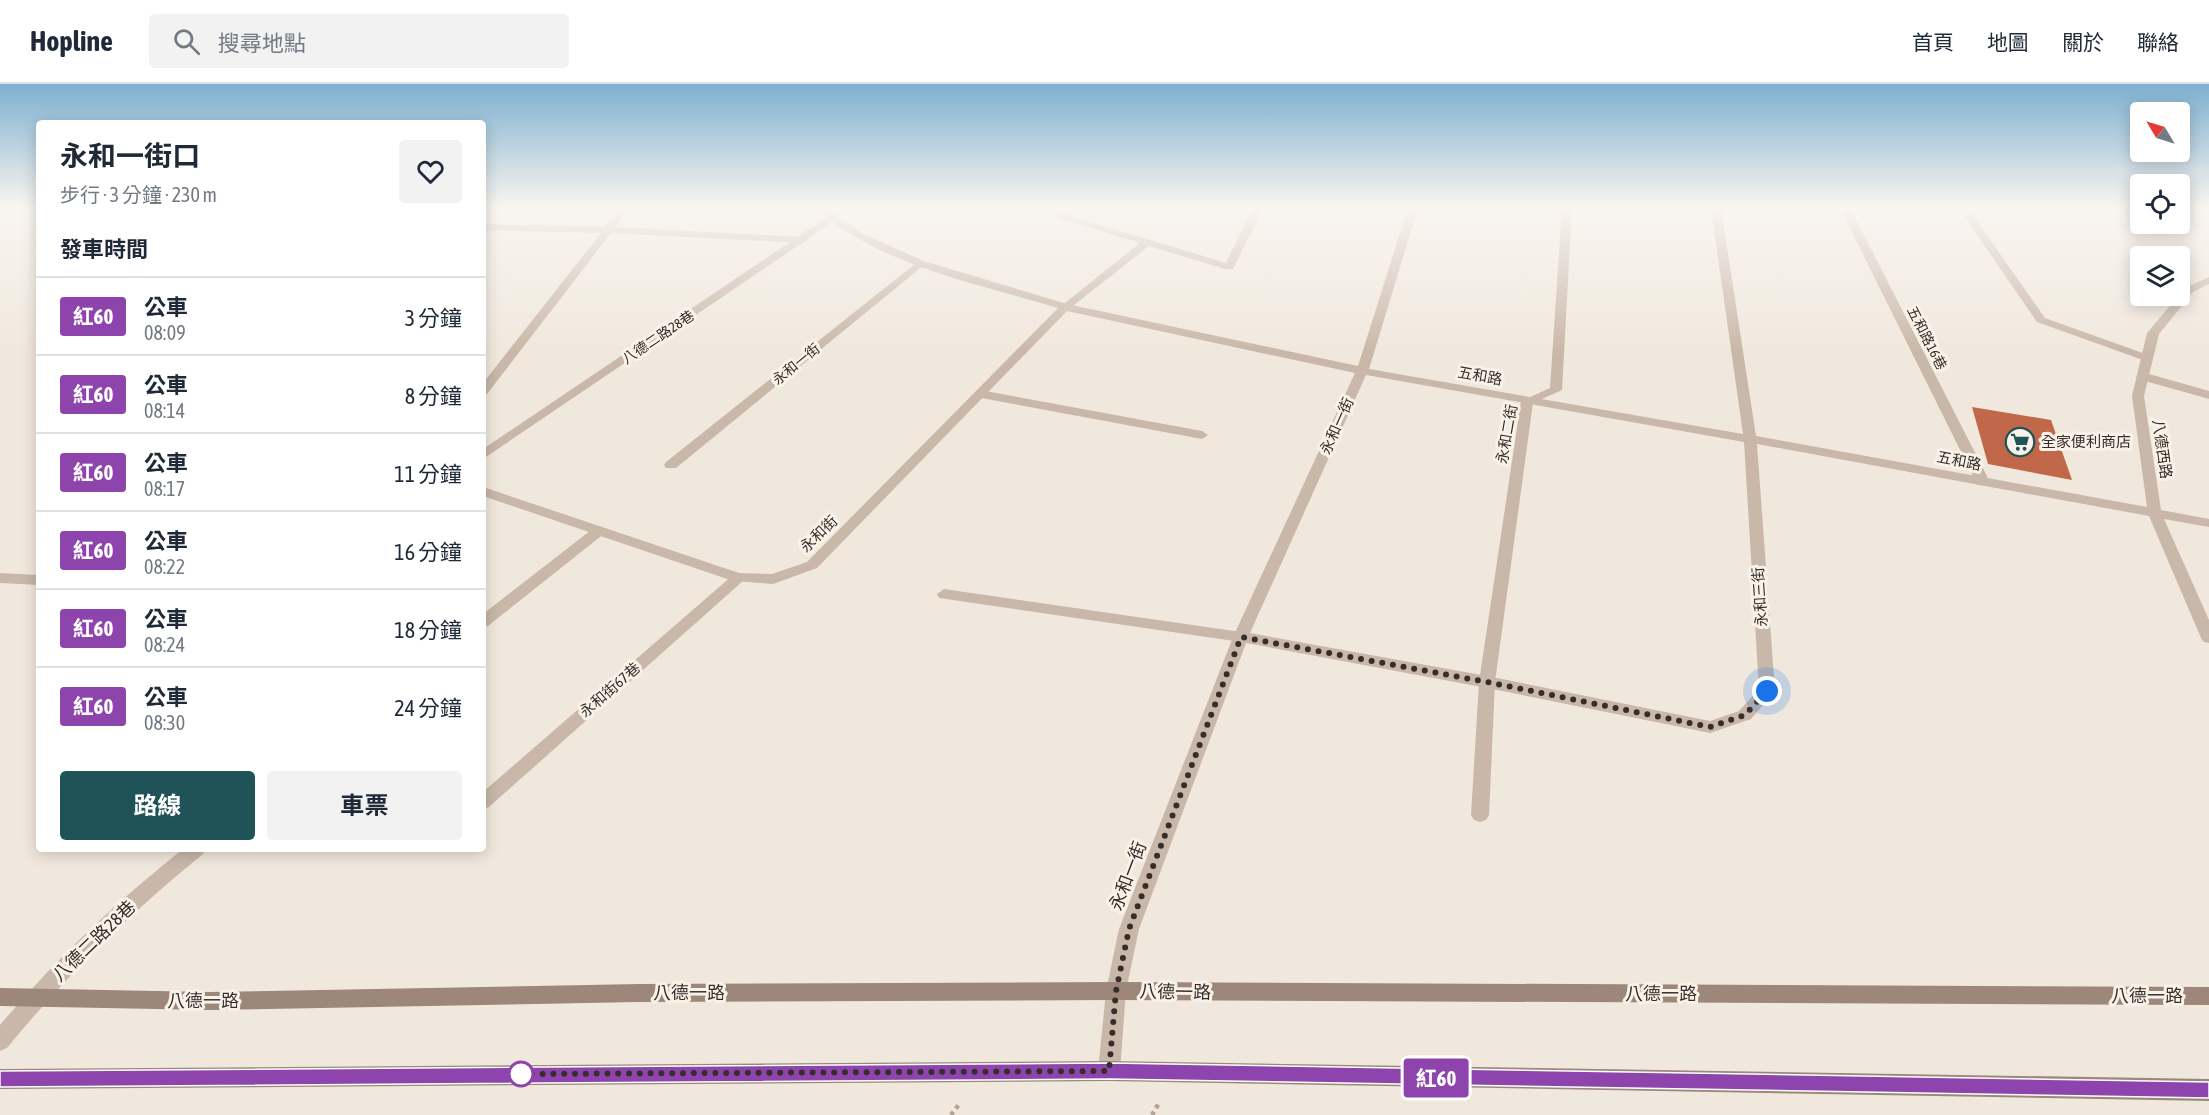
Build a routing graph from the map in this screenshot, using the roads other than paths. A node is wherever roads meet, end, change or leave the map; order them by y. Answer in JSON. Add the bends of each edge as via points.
{"nodes":[{"id":1,"x":587,"y":256,"type":"edge"},
{"id":2,"x":779,"y":256,"type":"edge"},
{"id":3,"x":905,"y":256,"type":"edge"},
{"id":4,"x":1129,"y":256,"type":"edge"},
{"id":5,"x":1191,"y":256,"type":"edge"},
{"id":6,"x":1234,"y":256,"type":"edge"},
{"id":7,"x":1398,"y":256,"type":"edge"},
{"id":8,"x":1564,"y":256,"type":"edge"},
{"id":9,"x":1723,"y":256,"type":"edge"},
{"id":10,"x":1869,"y":256,"type":"edge"},
{"id":11,"x":1997,"y":256,"type":"edge"},
{"id":12,"x":920,"y":263,"type":"junction"},
{"id":13,"x":2206,"y":283,"type":"edge"},
{"id":14,"x":1065,"y":307,"type":"junction"},
{"id":15,"x":2146,"y":358,"type":"junction"},
{"id":16,"x":1362,"y":371,"type":"junction"},
{"id":17,"x":2142,"y":376,"type":"junction"},
{"id":18,"x":486,"y":388,"type":"edge"},
{"id":19,"x":980,"y":394,"type":"junction"},
{"id":20,"x":2209,"y":395,"type":"edge"},
{"id":21,"x":1527,"y":401,"type":"junction"},
{"id":22,"x":1202,"y":435,"type":"dead end"},
{"id":23,"x":1750,"y":439,"type":"junction"},
{"id":24,"x":486,"y":453,"type":"edge"},
{"id":25,"x":672,"y":465,"type":"dead end"},
{"id":26,"x":1983,"y":482,"type":"junction"},
{"id":27,"x":486,"y":492,"type":"edge"},
{"id":28,"x":2155,"y":514,"type":"junction"},
{"id":29,"x":2209,"y":523,"type":"edge"},
{"id":30,"x":600,"y":530,"type":"junction"},
{"id":31,"x":0,"y":578,"type":"edge"},
{"id":32,"x":738,"y":578,"type":"junction"},
{"id":33,"x":36,"y":580,"type":"edge"},
{"id":34,"x":944,"y":594,"type":"dead end"},
{"id":35,"x":486,"y":620,"type":"edge"},
{"id":36,"x":1241,"y":637,"type":"junction"},
{"id":37,"x":2209,"y":638,"type":"edge"},
{"id":38,"x":1487,"y":682,"type":"junction"},
{"id":39,"x":486,"y":799,"type":"edge"},
{"id":40,"x":1480,"y":815,"type":"dead end"},
{"id":41,"x":192,"y":852,"type":"edge"},
{"id":42,"x":1116,"y":991,"type":"junction"},
{"id":43,"x":2209,"y":996,"type":"edge"},
{"id":44,"x":0,"y":997,"type":"edge"},
{"id":45,"x":34,"y":999,"type":"junction"},
{"id":46,"x":0,"y":1041,"type":"edge"},
{"id":47,"x":1109,"y":1071,"type":"junction"},
{"id":48,"x":0,"y":1079,"type":"edge"},
{"id":49,"x":2209,"y":1090,"type":"edge"}],
"edges":[{"from":1,"to":18,"type":"street"},
{"from":2,"to":24,"type":"street","name":"八德二路28巷"},
{"from":3,"to":12,"type":"street","name":"五和路"},
{"from":4,"to":14,"type":"street","name":"永和街"},
{"from":5,"to":6,"type":"street","via":[[1229,267]]},
{"from":7,"to":16,"type":"street","name":"永和一街"},
{"from":8,"to":21,"type":"street","name":"永和二街","via":[[1556,390]]},
{"from":9,"to":23,"type":"street","name":"永和三街"},
{"from":10,"to":26,"type":"street","name":"五和路16巷"},
{"from":11,"to":15,"type":"street","via":[[2041,320]]},
{"from":12,"to":14,"type":"street","name":"五和路"},
{"from":12,"to":25,"type":"street","name":"永和一街"},
{"from":13,"to":15,"type":"street","name":"八德西路","via":[[2189,290],[2152,333]]},
{"from":14,"to":16,"type":"street","name":"五和路"},
{"from":14,"to":19,"type":"street","name":"永和街"},
{"from":15,"to":17,"type":"street","name":"八德西路"},
{"from":16,"to":21,"type":"street","name":"五和路"},
{"from":16,"to":36,"type":"street","name":"永和一街"},
{"from":17,"to":20,"type":"street"},
{"from":17,"to":28,"type":"street","name":"八德西路","via":[[2138,396]]},
{"from":19,"to":22,"type":"street"},
{"from":19,"to":32,"type":"street","name":"永和街","via":[[812,566],[773,579]]},
{"from":21,"to":23,"type":"street","name":"五和路"},
{"from":21,"to":38,"type":"street","name":"永和二街"},
{"from":23,"to":26,"type":"street","name":"五和路"},
{"from":23,"to":38,"type":"street","name":"永和三街","via":[[1767,691],[1745,715],[1710,727]]},
{"from":26,"to":28,"type":"street","name":"五和路"},
{"from":27,"to":30,"type":"street"},
{"from":28,"to":29,"type":"street","name":"五和路"},
{"from":28,"to":37,"type":"street","name":"八德西路"},
{"from":30,"to":32,"type":"street","name":"永和街"},
{"from":30,"to":35,"type":"street"},
{"from":31,"to":33,"type":"street"},
{"from":32,"to":39,"type":"street","name":"永和街67巷"},
{"from":34,"to":36,"type":"street"},
{"from":36,"to":38,"type":"street"},
{"from":36,"to":42,"type":"street","name":"永和一街","via":[[1129,929]]},
{"from":38,"to":40,"type":"street","name":"永和二街"},
{"from":41,"to":45,"type":"street","name":"八德二路28巷","via":[[160,877]]},
{"from":42,"to":43,"type":"street","name":"八德一路"},
{"from":42,"to":45,"type":"street","name":"八德一路","via":[[639,993],[208,1001]]},
{"from":42,"to":47,"type":"street","name":"永和一街"},
{"from":44,"to":45,"type":"street","name":"八德一路"},
{"from":45,"to":46,"type":"street","name":"八德二路28巷"},
{"from":47,"to":48,"type":"street"},
{"from":47,"to":49,"type":"street"}]}
